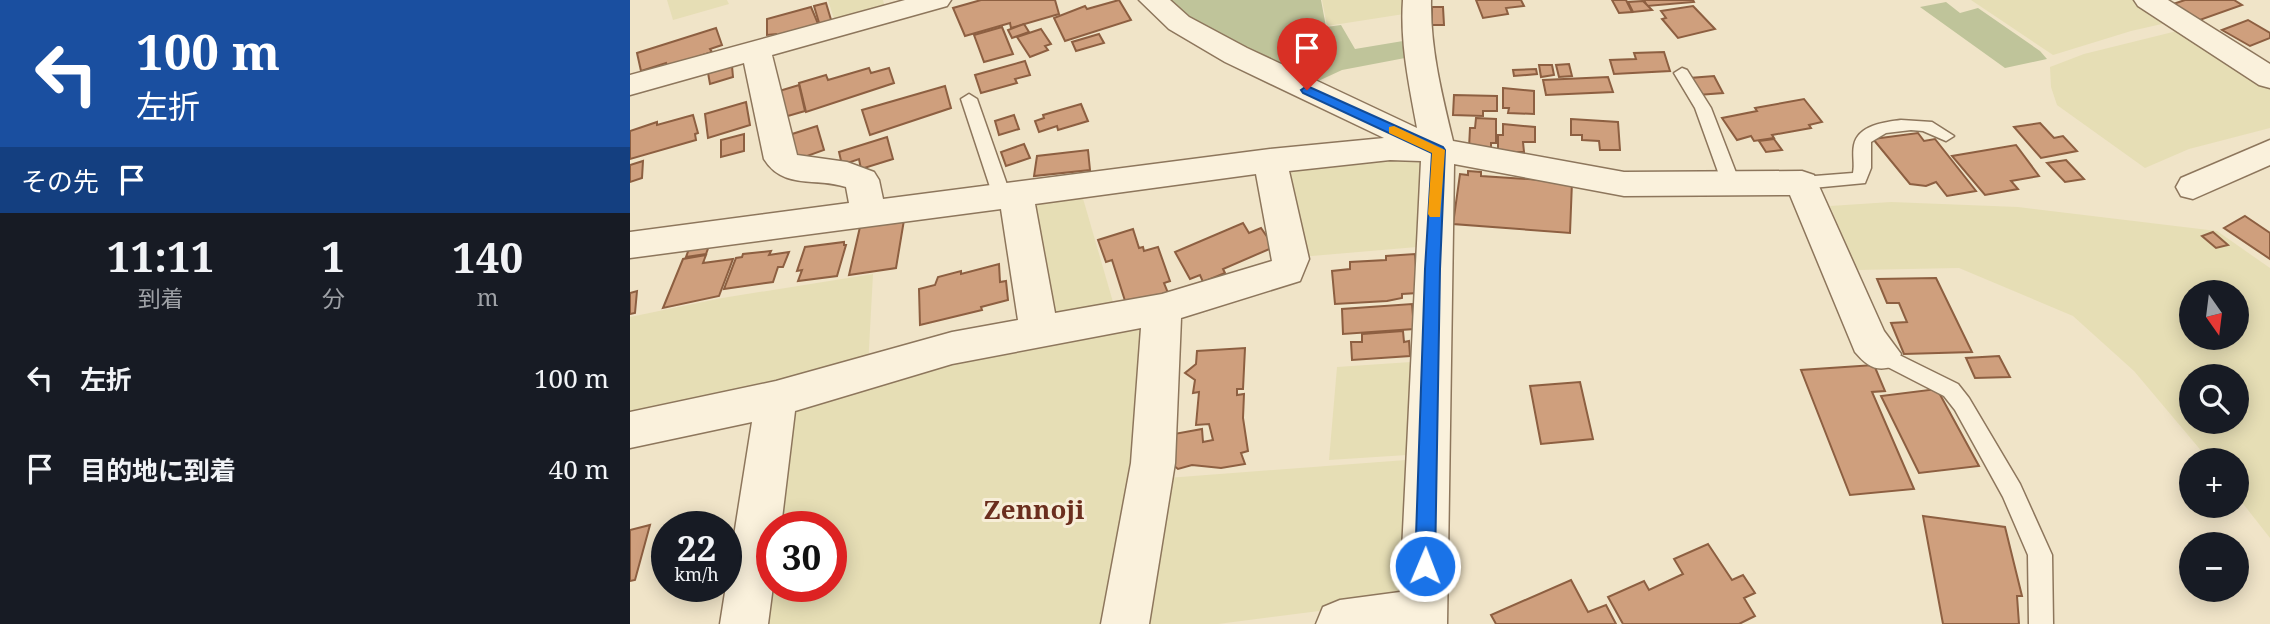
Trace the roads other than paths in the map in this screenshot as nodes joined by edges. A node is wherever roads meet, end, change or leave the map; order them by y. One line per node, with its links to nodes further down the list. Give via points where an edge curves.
1 (937, 0): 5 (street)
2 (1153, 0): 11 (street, via 1179,23 1236,55)
3 (1417, 0): 11 (street, via 1421,69)
4 (2148, 0): 7 (street)
5 (755, 50): 8 (street); 18 (street, via 781,159 788,167 862,180)
6 (1682, 73): 14 (lane, via 1703,108)
7 (2270, 78)
8 (630, 85)
9 (969, 99): 17 (lane)
10 (1946, 136): 15 (lane, via 1924,125 1871,132 1864,138 1865,169 1859,179)
11 (1438, 150): 13 (street, via 1390,149); 14 (street, via 1624,184); 25 (street)
12 (2270, 151): 16 (street)
13 (1270, 161): 17 (street); 20 (street, via 1291,259 1287,271)
14 (1731, 183): 15 (street)
15 (1802, 183): 22 (street, via 1869,341)
16 (2193, 187)
17 (1009, 195): 18 (street); 21 (street)
18 (868, 214): 19 (street)
19 (630, 245)
20 (1162, 309): 21 (street); 27 (street, via 1153,463)
21 (1039, 332): 23 (street, via 952,348)
22 (1881, 354): 29 (lane, via 1951,390 1962,404 2012,491 2040,555)
23 (776, 399): 24 (street); 26 (street)
24 (630, 430)
25 (1424, 619): 28 (street)
26 (744, 624)
27 (1125, 624)
28 (1340, 624)
29 (2041, 624)

